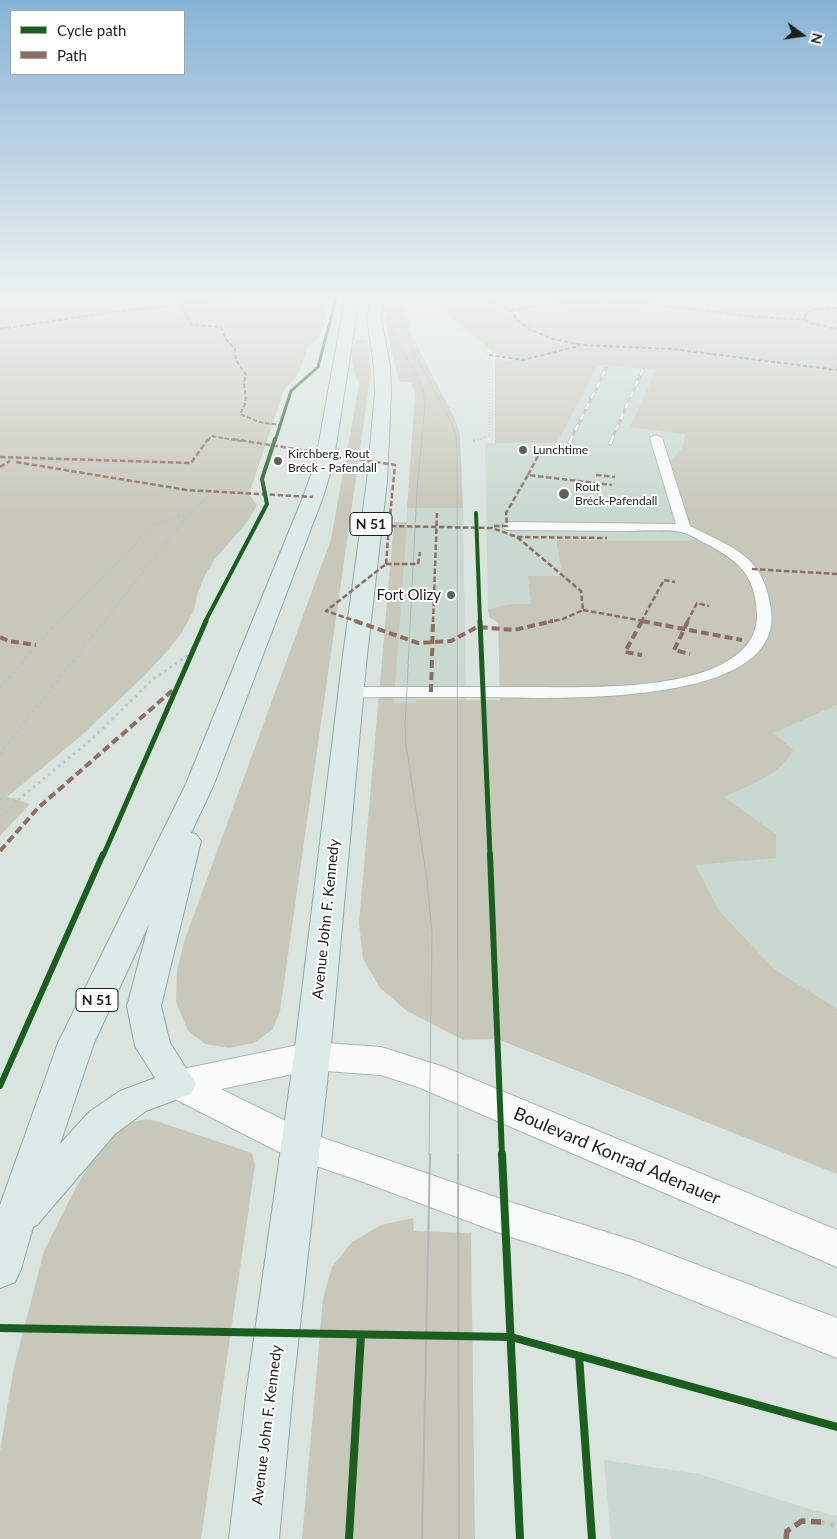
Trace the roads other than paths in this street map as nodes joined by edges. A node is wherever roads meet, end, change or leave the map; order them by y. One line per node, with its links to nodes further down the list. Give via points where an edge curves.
1 (340, 371): 7 (main road, N 51, via 317,487)
2 (382, 371): 6 (main road, Avenue John F. Kennedy / N 51, via 377,481)
3 (656, 438): 5 (lane)
4 (507, 526): 5 (lane)
5 (684, 528): 6 (lane, via 733,554 752,569 763,605 765,626 756,646 737,662 706,676 670,684 607,690)
6 (351, 692): 8 (main road, Avenue John F. Kennedy / N 51)
7 (200, 784): 9 (main road, N 51, via 144,1006 153,1046); 11 (main road, N 51, via 76,1043)
8 (312, 1056): 9 (main road, Boulevard Konrad Adenauer); 10 (main road, Avenue John F. Kennedy / N 51); 12 (main road, Boulevard Konrad Adenauer, via 381,1061 431,1077)
9 (178, 1084): 10 (main road); 11 (main road, N 51, via 133,1100 102,1123)
10 (300, 1145): 14 (main road, via 505,1218 635,1259); 15 (main road, Avenue John F. Kennedy / N 51)
11 (14, 1224): 13 (main road, N 51)
12 (837, 1249)
13 (0, 1269)
14 (837, 1338)
15 (254, 1539)

